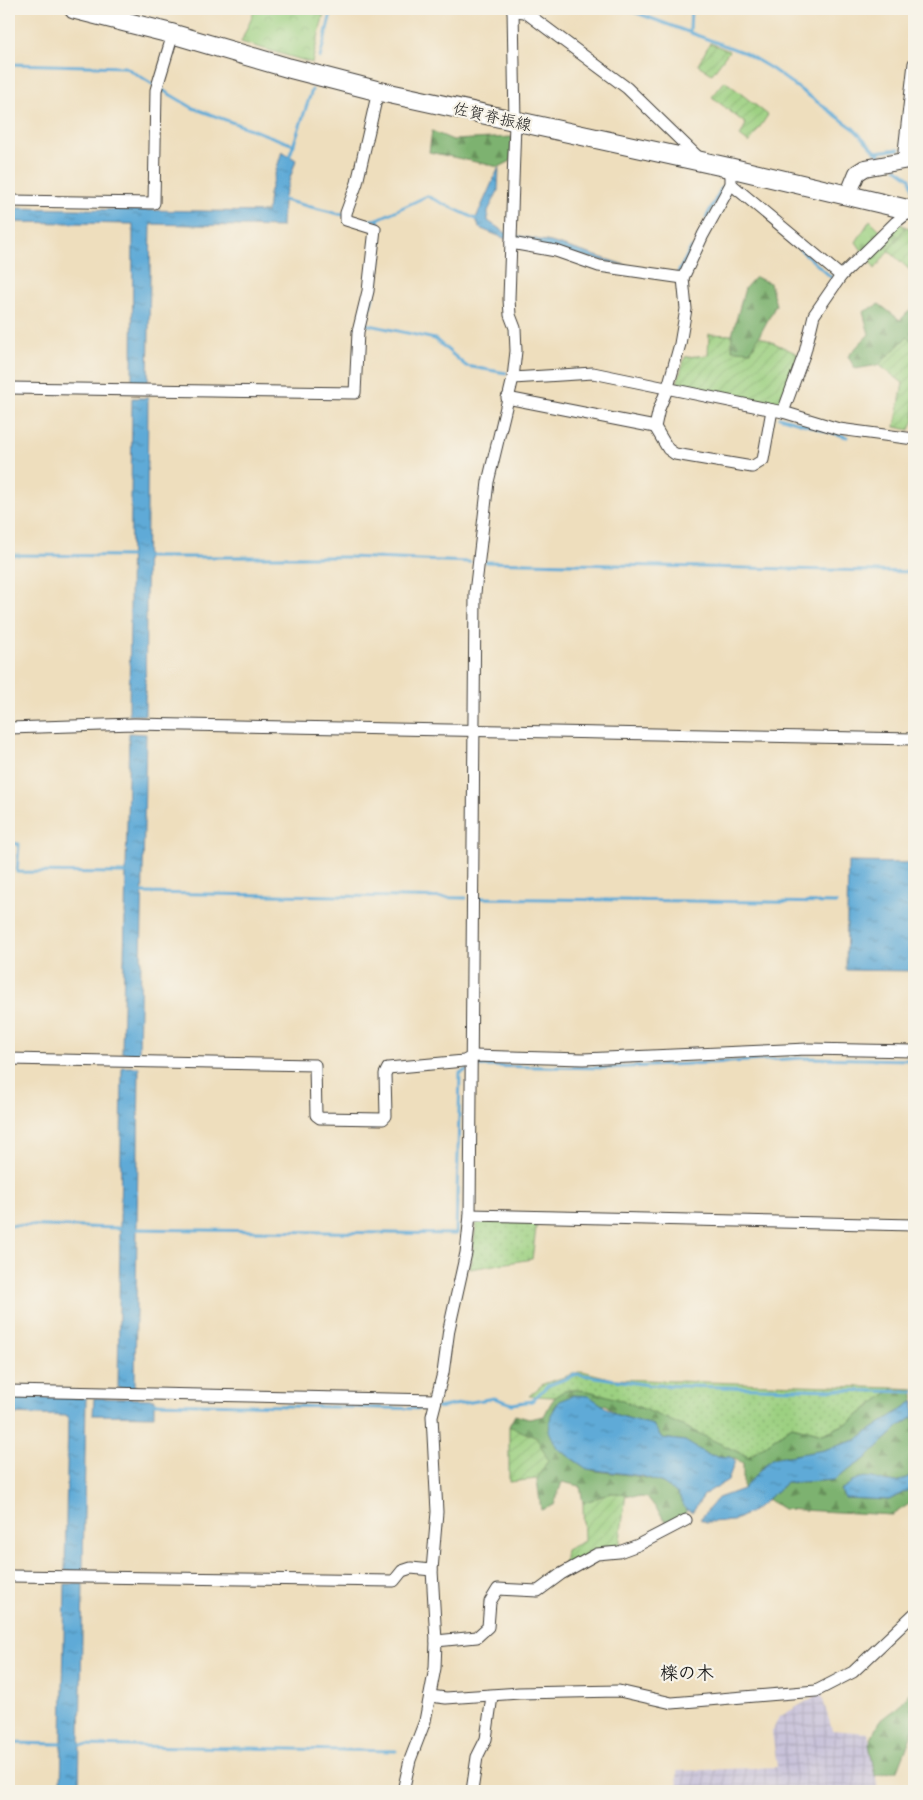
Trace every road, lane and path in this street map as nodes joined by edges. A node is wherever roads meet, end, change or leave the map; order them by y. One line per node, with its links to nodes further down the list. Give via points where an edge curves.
1 (74, 9): 3 (main road, 佐賀脊振線)
2 (513, 10): 6 (street); 7 (street, via 525,12 627,88)
3 (173, 34): 5 (main road, 佐賀脊振線); 11 (street, via 156,87 154,204)
4 (914, 63): 8 (street, via 904,151)
5 (378, 92): 6 (main road, 佐賀脊振線); 18 (street, via 358,183 346,216 375,229 368,291 358,332 355,393)
6 (515, 123): 7 (main road, 佐賀脊振線); 13 (street)
7 (703, 162): 9 (main road, 佐賀脊振線)
8 (899, 162): 10 (street, via 857,172)
9 (731, 176): 10 (main road, 佐賀脊振線); 14 (street); 15 (street)
10 (848, 195): 12 (main road, 佐賀脊振線)
11 (9, 201)
12 (913, 210): 14 (street, via 896,222)
13 (511, 243): 15 (street, via 556,251 599,266); 16 (street, via 509,299 516,351)
14 (841, 276): 20 (street, via 814,315 805,352)
15 (683, 278): 17 (street, via 686,309)
16 (513, 378): 17 (street, via 593,374); 19 (street)
17 (668, 387): 20 (street); 21 (street)
18 (9, 388)
19 (507, 398): 21 (street); 24 (street, via 488,482 477,560)
20 (777, 411): 21 (street, via 763,460 752,467 675,454 668,449); 22 (street, via 839,429)
21 (655, 427)
22 (914, 439)
23 (9, 728): 24 (street, via 138,725)
24 (474, 729): 25 (street); 28 (street)
25 (914, 739)
26 (914, 1052): 28 (street, via 807,1049 584,1059 474,1056)
27 (9, 1059): 28 (street, via 315,1065 316,1115 320,1118 383,1119 386,1116 385,1074 388,1068 464,1061)
28 (470, 1066): 29 (street)
29 (470, 1215): 30 (street); 32 (street, via 466,1253)
30 (914, 1225)
31 (9, 1391): 32 (street)
32 (436, 1400): 34 (street, via 432,1416 437,1512)
33 (686, 1520): 37 (street, via 638,1545 619,1552 597,1554 538,1591 498,1589 490,1602 488,1627 477,1637)
34 (432, 1570): 35 (street, via 411,1568 402,1571 394,1582); 37 (street)
35 (9, 1576)
36 (914, 1614): 39 (street, via 853,1672 816,1691 672,1703 619,1691)
37 (436, 1641): 38 (street)
38 (430, 1696): 39 (street); 40 (street)
39 (492, 1696): 41 (street, via 486,1739 477,1757)
40 (402, 1791)
41 (472, 1791)

